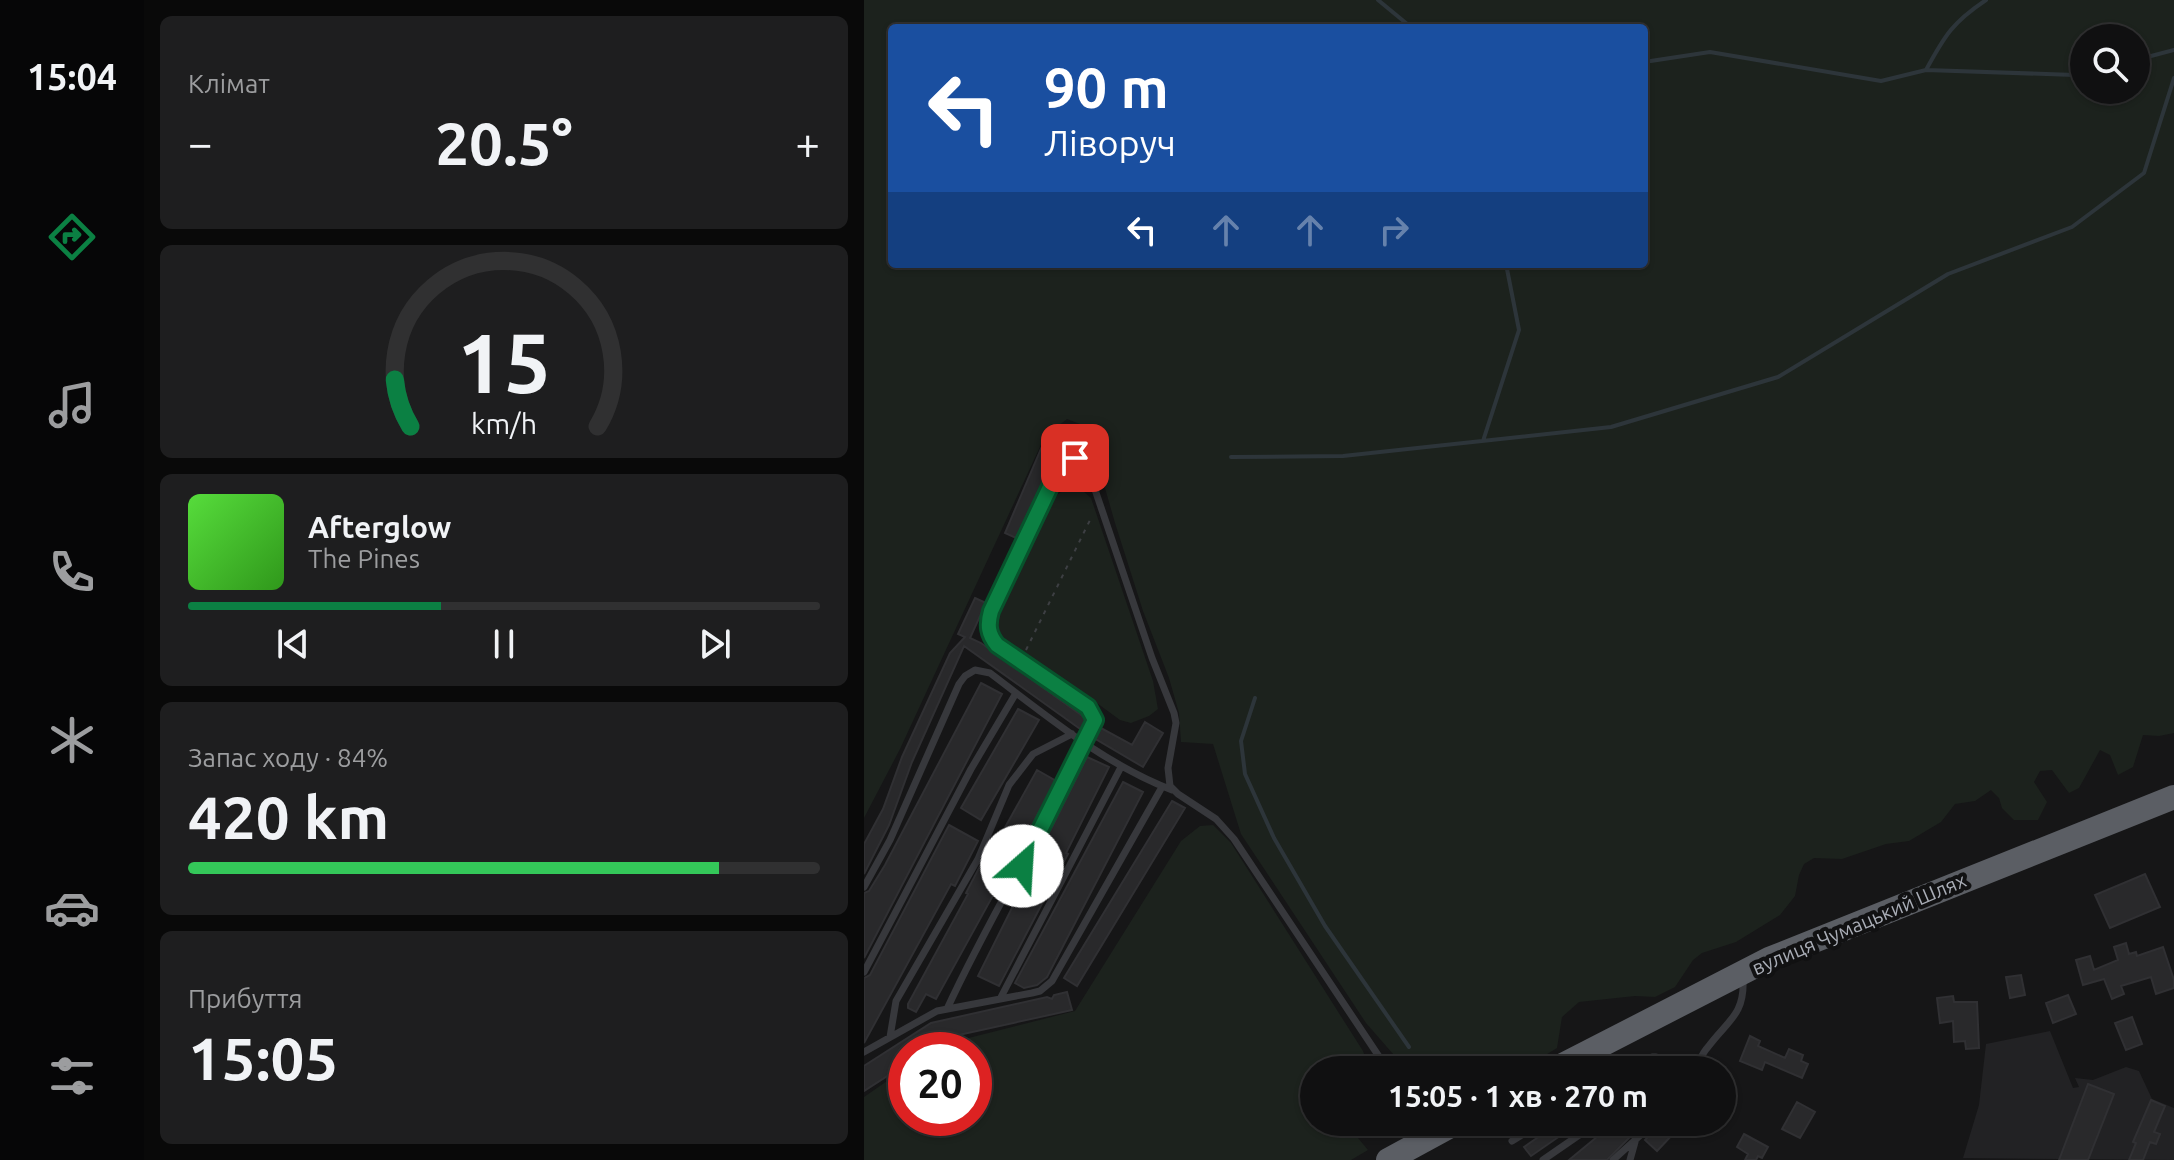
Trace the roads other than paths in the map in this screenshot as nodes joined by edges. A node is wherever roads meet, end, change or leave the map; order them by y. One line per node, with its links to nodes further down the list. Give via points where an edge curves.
1 (1016, 693): 2 (lane); 8 (lane, via 982,669 965,676); 9 (lane)
2 (1072, 734): 3 (lane); 13 (lane, via 1033,754 1009,785 978,859 896,1001)
3 (1083, 742): 4 (lane); 6 (lane, via 1095,720 1093,712 1020,662 988,630 1057,472 1075,458 1083,461 1099,502 1174,713 1168,768); 12 (lane)
4 (1121, 767): 5 (lane); 11 (lane)
5 (1162, 787): 6 (lane); 11 (lane, via 1052,981 1040,991)
6 (1174, 791): 17 (lane, via 1208,813 1234,839)
7 (2174, 797): 10 (highway, вулиця Чумацький Шлях)
8 (864, 887)
9 (864, 972)
10 (1743, 973): 18 (highway, вулиця Чумацький Шлях); 19 (lane, via 1744,997 1736,1015)
11 (1000, 999): 12 (lane)
12 (947, 1009): 14 (lane)
13 (891, 1032)
14 (898, 1032)
15 (888, 1038): 16 (lane)
16 (864, 1052)
17 (1379, 1056)
18 (1580, 1056)
19 (1702, 1056)
20 (1420, 1136): 26 (highway)
21 (1520, 1136): 25 (lane)
22 (1578, 1136): 27 (lane)
23 (1640, 1136): 24 (lane)
24 (1636, 1140): 28 (lane); 29 (lane)
25 (1512, 1141)
26 (1388, 1160)
27 (1543, 1160)
28 (1613, 1160)
29 (1630, 1160)

